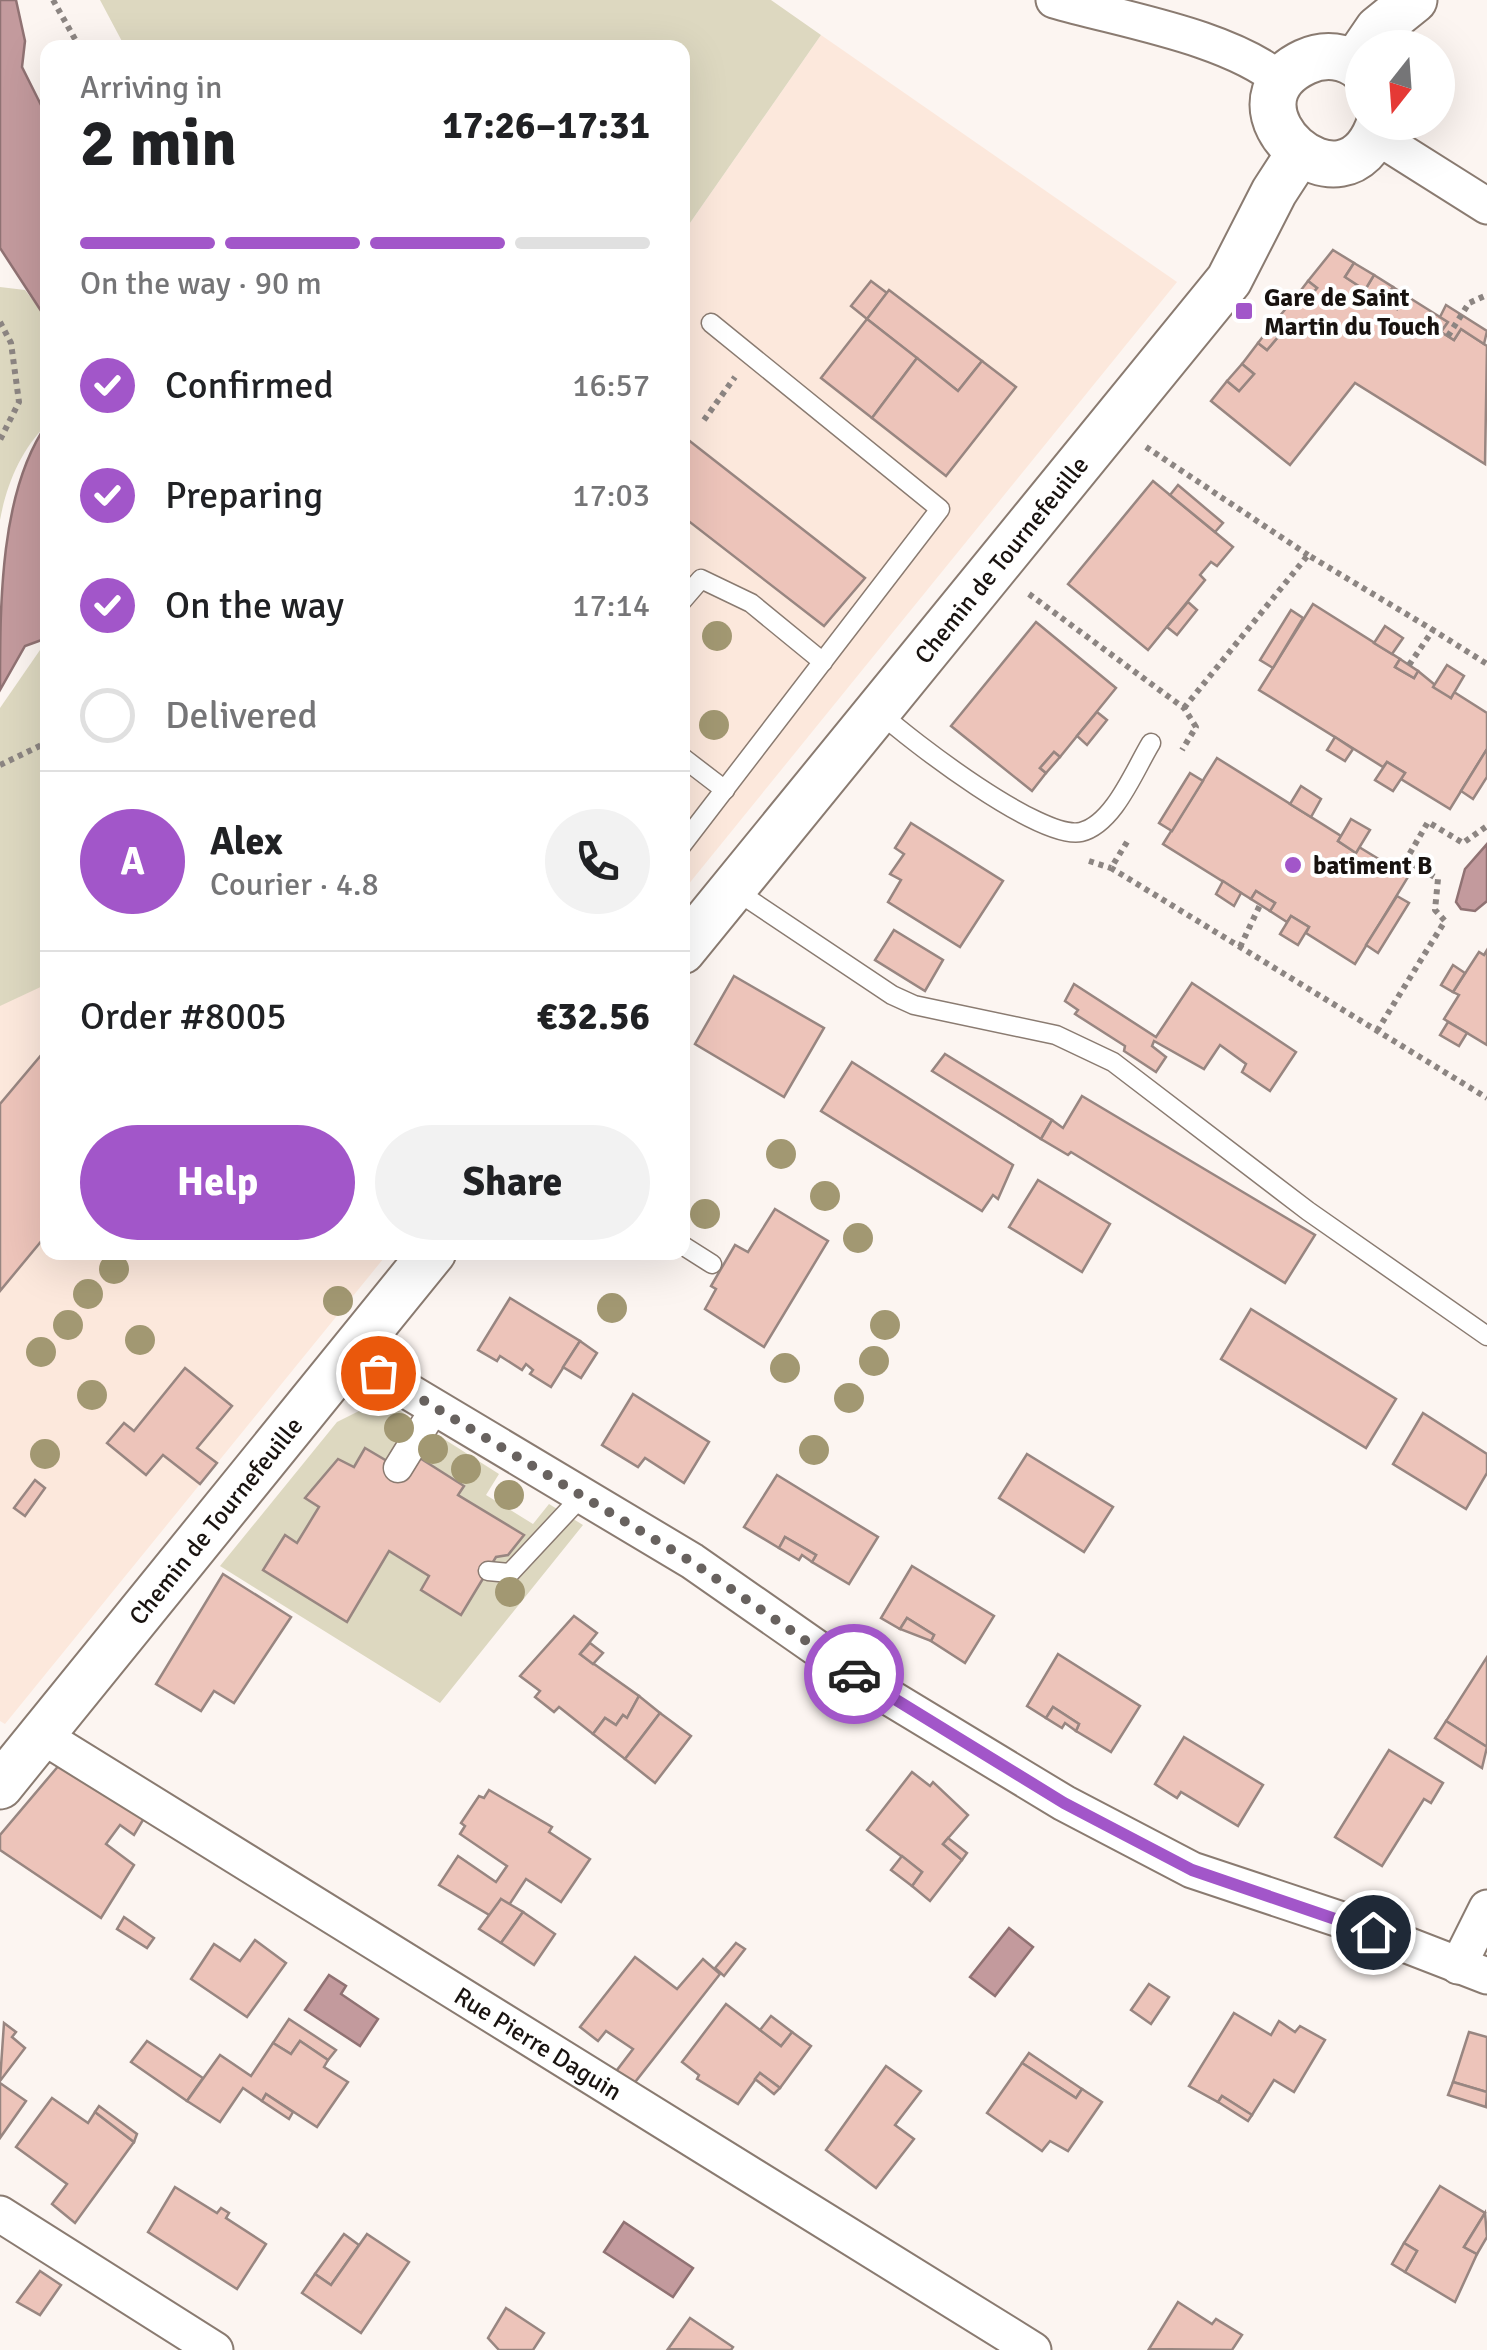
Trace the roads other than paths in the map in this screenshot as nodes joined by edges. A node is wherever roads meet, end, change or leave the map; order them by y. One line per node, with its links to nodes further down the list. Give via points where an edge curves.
1 (1054, 0): 5 (street, via 1210,45 1264,67)
2 (1414, 0): 3 (street)
3 (1377, 30)
4 (1345, 57): 5 (street, via 1315,57)
5 (1282, 82): 8 (street, via 1275,121)
6 (1370, 140): 8 (street, via 1341,163)
7 (1393, 140): 9 (street)
8 (1298, 155): 13 (street, Chemin de Tournefeuille, via 1230,280)
9 (1485, 210)
10 (711, 324): 12 (lane, via 940,508)
11 (690, 592): 12 (lane, via 702,579 751,603)
12 (823, 662): 16 (lane)
13 (878, 711): 14 (lane, via 1041,826 1081,832 1106,816); 18 (street, Chemin de Tournefeuille)
14 (1151, 743)
15 (690, 763): 16 (lane)
16 (725, 790): 17 (lane)
17 (690, 836)
18 (734, 890): 19 (street, Chemin de Tournefeuille); 23 (lane, via 914,1005 1056,1035 1113,1062)
19 (690, 942)
20 (690, 1250): 22 (lane)
21 (427, 1260): 24 (street, Chemin de Tournefeuille)
22 (712, 1264)
23 (1487, 1336)
24 (349, 1356): 25 (street); 29 (street, Chemin de Tournefeuille)
25 (435, 1408): 26 (street); 27 (street)
26 (398, 1468)
27 (582, 1496): 28 (lane, via 510,1574); 32 (street, via 692,1562 874,1688 1064,1803 1192,1870)
28 (488, 1570)
29 (42, 1735): 30 (street, Chemin de Tournefeuille); 35 (street, Rue Pierre Daguin)
30 (0, 1786)
31 (1487, 1908): 32 (street)
32 (1473, 1971)
33 (0, 2214): 34 (street)
34 (215, 2350)
35 (1033, 2350)

